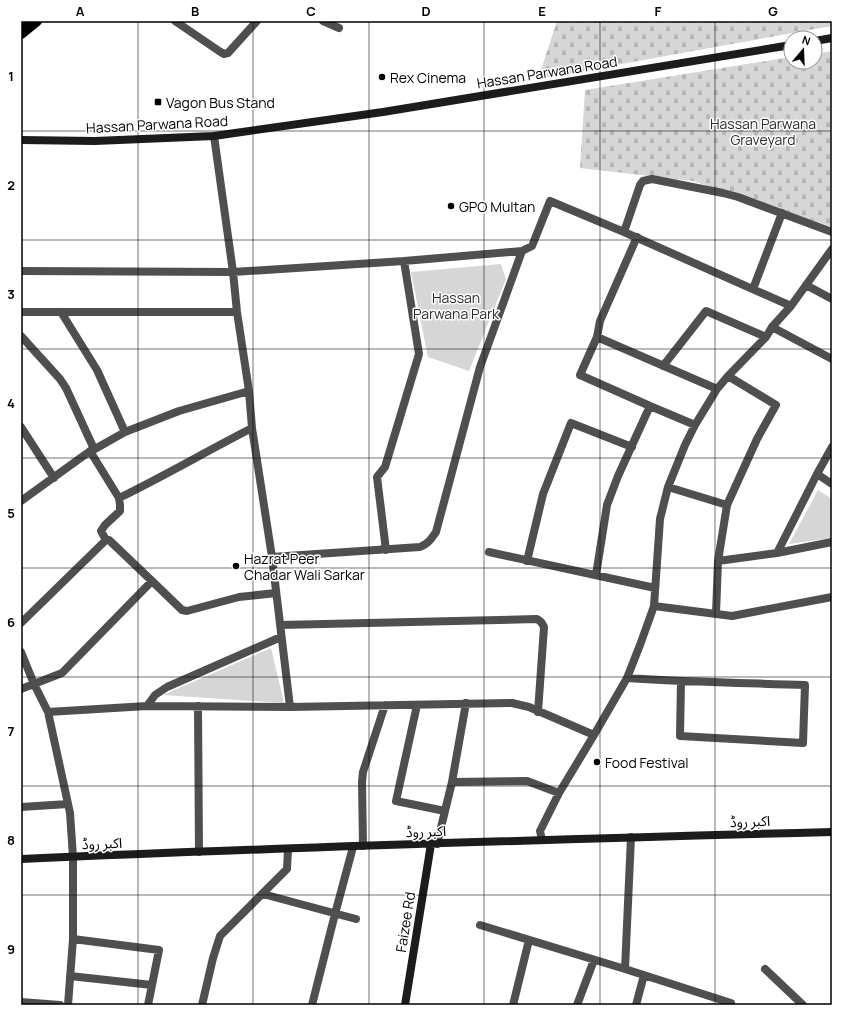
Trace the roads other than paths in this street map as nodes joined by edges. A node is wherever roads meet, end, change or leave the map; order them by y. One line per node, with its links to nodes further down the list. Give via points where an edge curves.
1 (37, 21): 6 (main road)
2 (175, 21): 3 (street, via 224,54 228,54)
3 (257, 21)
4 (323, 21): 5 (street)
5 (339, 28)
6 (21, 34)
7 (783, 45): 8 (main road, Hassan Parwana Road, via 383,112)
8 (214, 136): 9 (main road, Hassan Parwana Road, via 95,141); 18 (street)
9 (21, 140)
10 (782, 214): 11 (street, via 723,193 652,179 643,181 640,185); 12 (street); 20 (street)
11 (624, 232): 13 (street); 15 (street, via 550,201 532,246)
12 (832, 232)
13 (637, 237): 20 (street); 28 (street, via 600,321)
14 (832, 249): 19 (street)
15 (522, 251): 16 (street); 52 (street, via 480,367 436,532 424,546)
16 (404, 261): 18 (street); 52 (street, via 419,354 385,467 377,477)
17 (21, 271): 18 (street)
18 (234, 272): 25 (street)
19 (806, 286): 21 (street); 22 (street)
20 (753, 289): 22 (street)
21 (832, 299)
22 (791, 306): 26 (street)
23 (21, 312): 24 (street)
24 (61, 312): 25 (street); 39 (street, via 97,370)
25 (237, 312): 34 (street)
26 (772, 327): 29 (street); 30 (street)
27 (21, 336): 42 (street, via 66,388)
28 (597, 337): 31 (street); 35 (street, via 580,375)
29 (766, 337): 31 (street, via 706,311); 32 (street)
30 (832, 359)
31 (663, 366): 33 (street)
32 (728, 376): 33 (street); 49 (street, via 776,405 756,439)
33 (717, 390): 36 (street)
34 (249, 391): 38 (street); 39 (street, via 180,411)
35 (650, 406): 36 (street); 40 (street)
36 (695, 425): 46 (street)
37 (21, 427): 44 (street)
38 (252, 428): 47 (street); 55 (street)
39 (125, 432): 42 (street)
40 (632, 446): 56 (street, via 571,424 543,494); 58 (street, via 607,505)
41 (832, 447): 43 (street)
42 (92, 450): 44 (street); 47 (street)
43 (817, 474): 45 (street); 54 (street)
44 (54, 478): 48 (street)
45 (832, 484)
46 (668, 487): 49 (street); 60 (street, via 660,519)
47 (119, 498): 50 (street, via 120,511 101,531)
48 (21, 501)
49 (727, 505): 57 (street)
50 (106, 540): 59 (street); 65 (street)
51 (832, 542): 54 (street)
52 (386, 550): 55 (street)
53 (489, 552): 56 (street)
54 (777, 553): 57 (street)
55 (272, 557): 61 (street)
56 (527, 561): 58 (street)
57 (718, 561): 64 (street)
58 (596, 575): 60 (street)
59 (152, 580): 61 (street, via 184,611 239,597); 71 (street, via 64,671)
60 (655, 588): 63 (street)
61 (276, 593): 66 (street)
62 (832, 597): 64 (street, via 732,616)
63 (654, 606): 64 (street); 69 (street)
64 (716, 614)
65 (21, 623)
66 (280, 625): 67 (street); 80 (street, via 540,620 544,626)
67 (281, 637): 76 (street, via 167,687 155,695); 78 (street)
68 (21, 652): 71 (street)
69 (627, 678): 70 (street); 81 (street)
70 (681, 681): 70 (street, via 806,685 804,743 680,736)
71 (34, 684): 72 (street); 79 (street)
72 (21, 689)
73 (466, 703): 75 (street); 80 (street, via 512,703); 82 (street)
74 (385, 705): 75 (street); 78 (street); 91 (street, via 363,772)
75 (417, 705): 86 (street, via 396,801)
76 (147, 706): 77 (street); 79 (street)
77 (198, 706): 78 (street); 94 (street)
78 (290, 706)
79 (48, 712): 84 (street)
80 (538, 712): 81 (street)
81 (594, 734): 83 (street)
82 (452, 782): 83 (street, via 526,781); 86 (street)
83 (559, 793): 89 (street, via 540,831)
84 (68, 804): 85 (street); 95 (street)
85 (21, 807)
86 (445, 811): 90 (street)
87 (832, 832): 88 (main road, اکبر روڈ)
88 (631, 837): 89 (main road, اکبر روڈ); 104 (street)
89 (542, 840): 90 (main road, اکبر روڈ)
90 (434, 844): 91 (main road, اکبر روڈ); 116 (main road, Faizee Rd)
91 (363, 846): 92 (main road, اکبر روڈ)
92 (353, 847): 93 (main road, اکبر روڈ); 98 (street)
93 (288, 848): 94 (main road, اکبر روڈ); 97 (street, via 287,870)
94 (199, 852): 95 (main road, اکبر روڈ)
95 (73, 857): 96 (main road, اکبر روڈ); 101 (street)
96 (21, 859)
97 (263, 894): 98 (street); 114 (street, via 220,936)
98 (335, 914): 99 (street); 115 (street)
99 (356, 919)
100 (480, 925): 102 (street)
101 (73, 939): 107 (street); 108 (street, via 159,950)
102 (529, 940): 103 (street); 117 (street)
103 (594, 960): 104 (street); 118 (street)
104 (625, 969): 106 (street)
105 (765, 969): 120 (street)
106 (644, 975): 110 (street); 119 (street)
107 (70, 976): 108 (street); 112 (street)
108 (152, 985): 113 (street)
109 (21, 1002): 111 (street)
110 (731, 1003)
111 (60, 1005)
112 (68, 1005)
113 (148, 1005)
114 (202, 1005)
115 (312, 1005)
116 (405, 1005)
117 (513, 1005)
118 (577, 1005)
119 (636, 1005)
120 (803, 1005)

